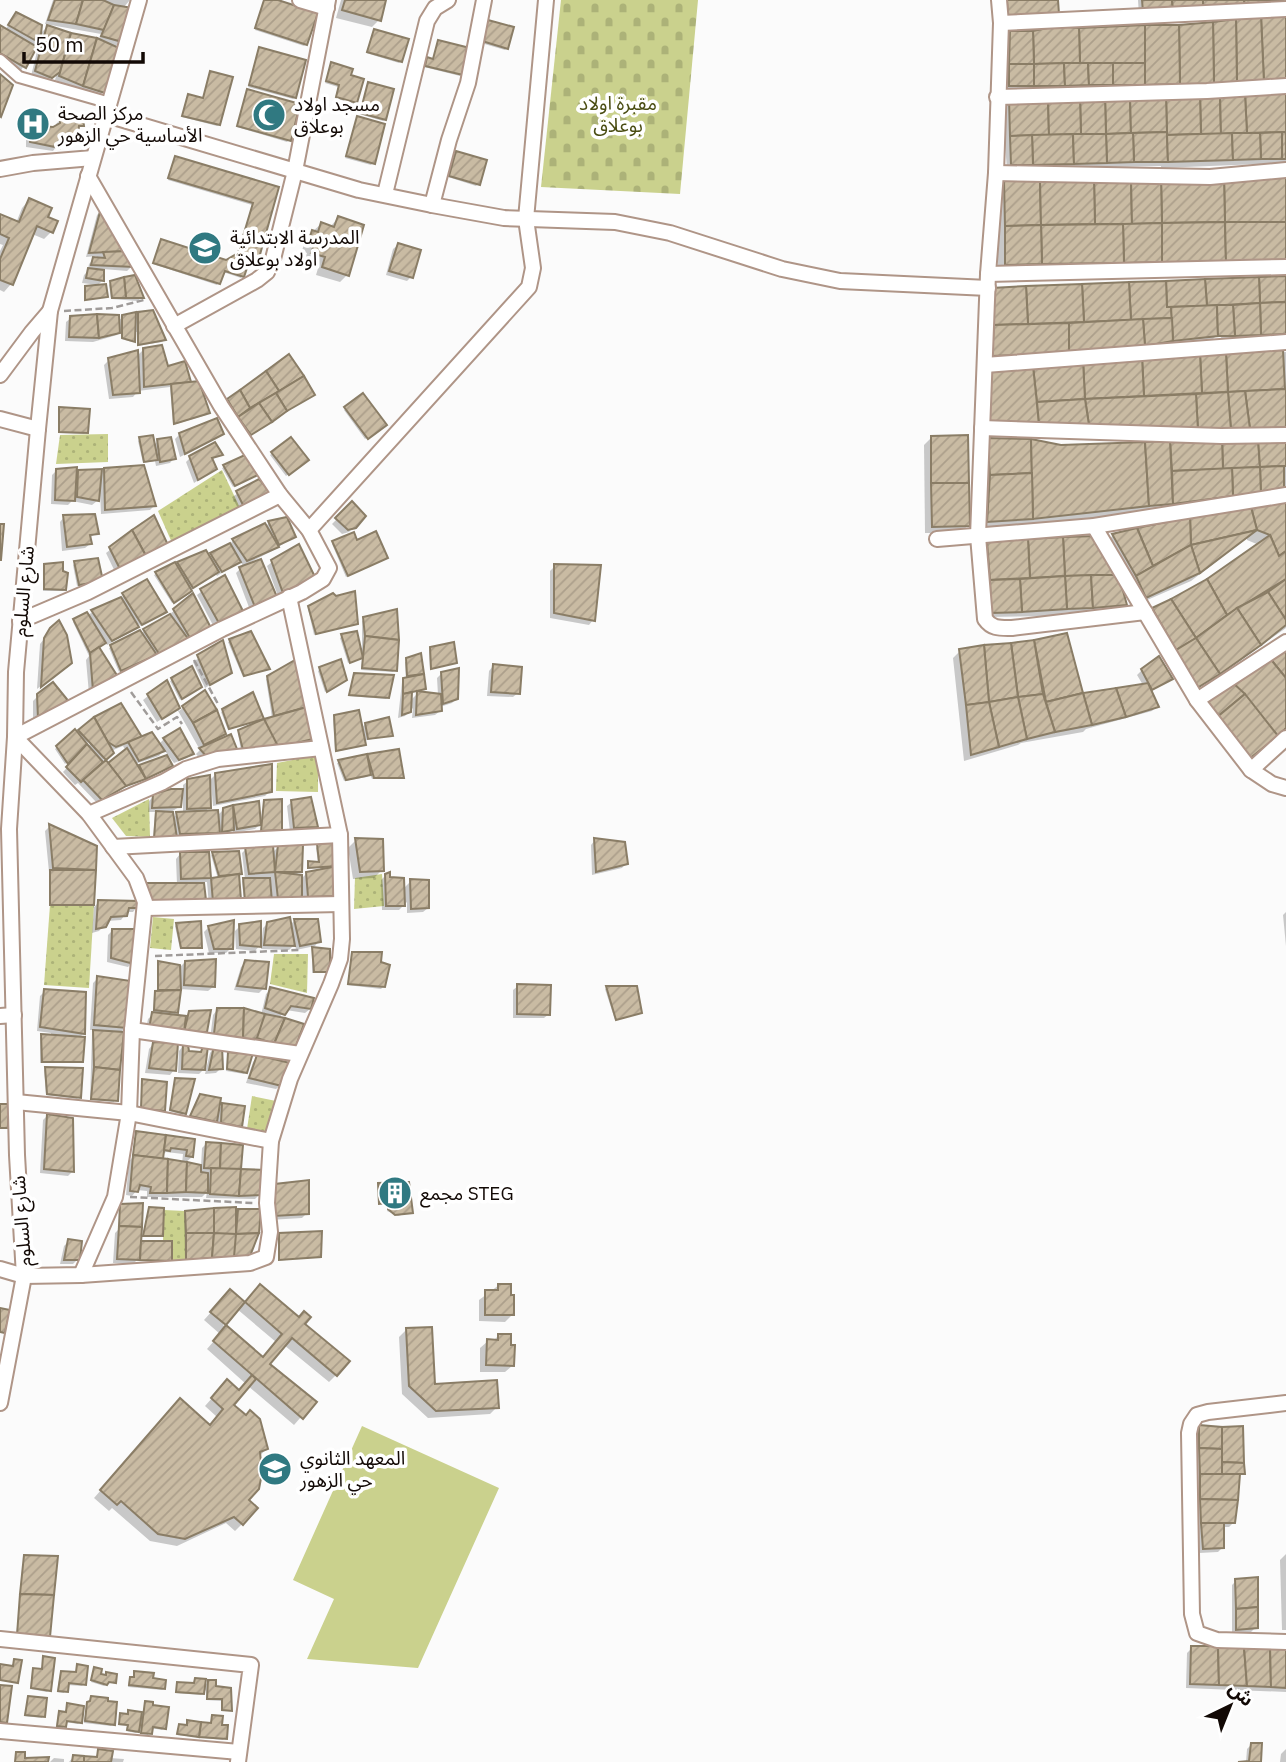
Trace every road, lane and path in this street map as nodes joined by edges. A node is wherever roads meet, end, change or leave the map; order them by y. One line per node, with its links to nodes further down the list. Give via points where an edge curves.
1 (139, 0): 13 (street, شارع السلوم)
2 (300, 0): 7 (street)
3 (448, 0): 20 (street, via 435,8 427,21)
4 (484, 0): 21 (street, via 468,83)
5 (546, 0): 22 (street)
6 (999, 0): 9 (street)
7 (328, 4): 17 (street)
8 (1286, 9): 9 (street)
9 (1001, 23): 12 (street)
10 (0, 60): 13 (street, via 19,77)
11 (1286, 86): 12 (street)
12 (997, 97): 18 (street)
13 (109, 109): 14 (street, شارع السلوم); 17 (street)
14 (93, 158): 15 (street); 19 (street, شارع السلوم)
15 (0, 169)
16 (1286, 170): 18 (street, via 1210,177)
17 (295, 171): 20 (street); 27 (street, via 267,272)
18 (996, 173): 24 (street)
19 (88, 176): 25 (street); 26 (street, شارع السلوم)
20 (385, 194): 21 (street)
21 (432, 205): 22 (street)
22 (526, 219): 24 (street, via 615,222 840,281); 38 (street, via 533,268 529,287)
23 (1286, 267): 24 (street)
24 (988, 281): 29 (street)
25 (158, 297): 26 (path, via 112,308); 27 (street)
26 (50, 311): 30 (street); 32 (street, شارع السلوم)
27 (174, 326): 35 (street)
28 (1286, 342): 29 (street)
29 (985, 365): 33 (street)
30 (0, 375)
31 (0, 419): 32 (street)
32 (38, 429): 43 (street, شارع السلوم)
33 (982, 429): 34 (street); 39 (street)
34 (1286, 435)
35 (280, 495): 38 (street); 43 (street, via 88,593)
36 (1286, 495): 37 (street)
37 (1094, 526): 39 (street); 42 (street)
38 (309, 530): 41 (street, via 329,568 323,579)
39 (978, 536): 40 (street); 42 (street, via 989,625 1012,628)
40 (937, 539)
41 (289, 597): 45 (street); 52 (street)
42 (1144, 612): 47 (street)
43 (20, 621): 50 (street, شارع السلوم)
44 (1286, 642): 47 (street)
45 (187, 647): 46 (street); 48 (path)
46 (123, 681): 49 (path, via 158,729 177,717); 50 (street)
47 (1197, 701): 53 (street)
48 (218, 704)
49 (182, 724)
50 (15, 737): 55 (street); 56 (street, شارع السلوم)
51 (1286, 738): 53 (street)
52 (321, 748): 55 (street, via 218,759); 57 (street)
53 (1251, 770): 54 (street)
54 (1286, 788)
55 (89, 814): 58 (street)
56 (5, 827): 63 (street, شارع السلوم)
57 (340, 835): 58 (street); 59 (street)
58 (113, 846): 60 (street, via 141,888)
59 (341, 904): 60 (street); 65 (street, via 340,959)
60 (145, 908): 62 (street)
61 (299, 950): 62 (path)
62 (139, 957): 64 (street)
63 (7, 1016): 66 (street, شارع السلوم)
64 (132, 1030): 65 (street); 67 (street)
65 (300, 1054): 68 (street)
66 (16, 1102): 67 (street); 73 (street, شارع السلوم)
67 (129, 1113): 68 (street); 69 (street)
68 (271, 1141): 70 (street)
69 (116, 1197): 70 (path); 72 (street)
70 (267, 1203): 72 (street, via 269,1247 266,1257 259,1260)
71 (0, 1269): 73 (street)
72 (81, 1275): 73 (street)
73 (24, 1276): 74 (street, شارع السلوم)
74 (2, 1382): 75 (street, شارع السلوم)
75 (0, 1403)
76 (1286, 1403): 78 (street, via 1197,1415 1189,1433 1192,1614 1197,1633 1217,1640)
77 (0, 1639): 80 (street, via 251,1665)
78 (1286, 1642)
79 (0, 1731): 80 (street)
80 (239, 1757)

